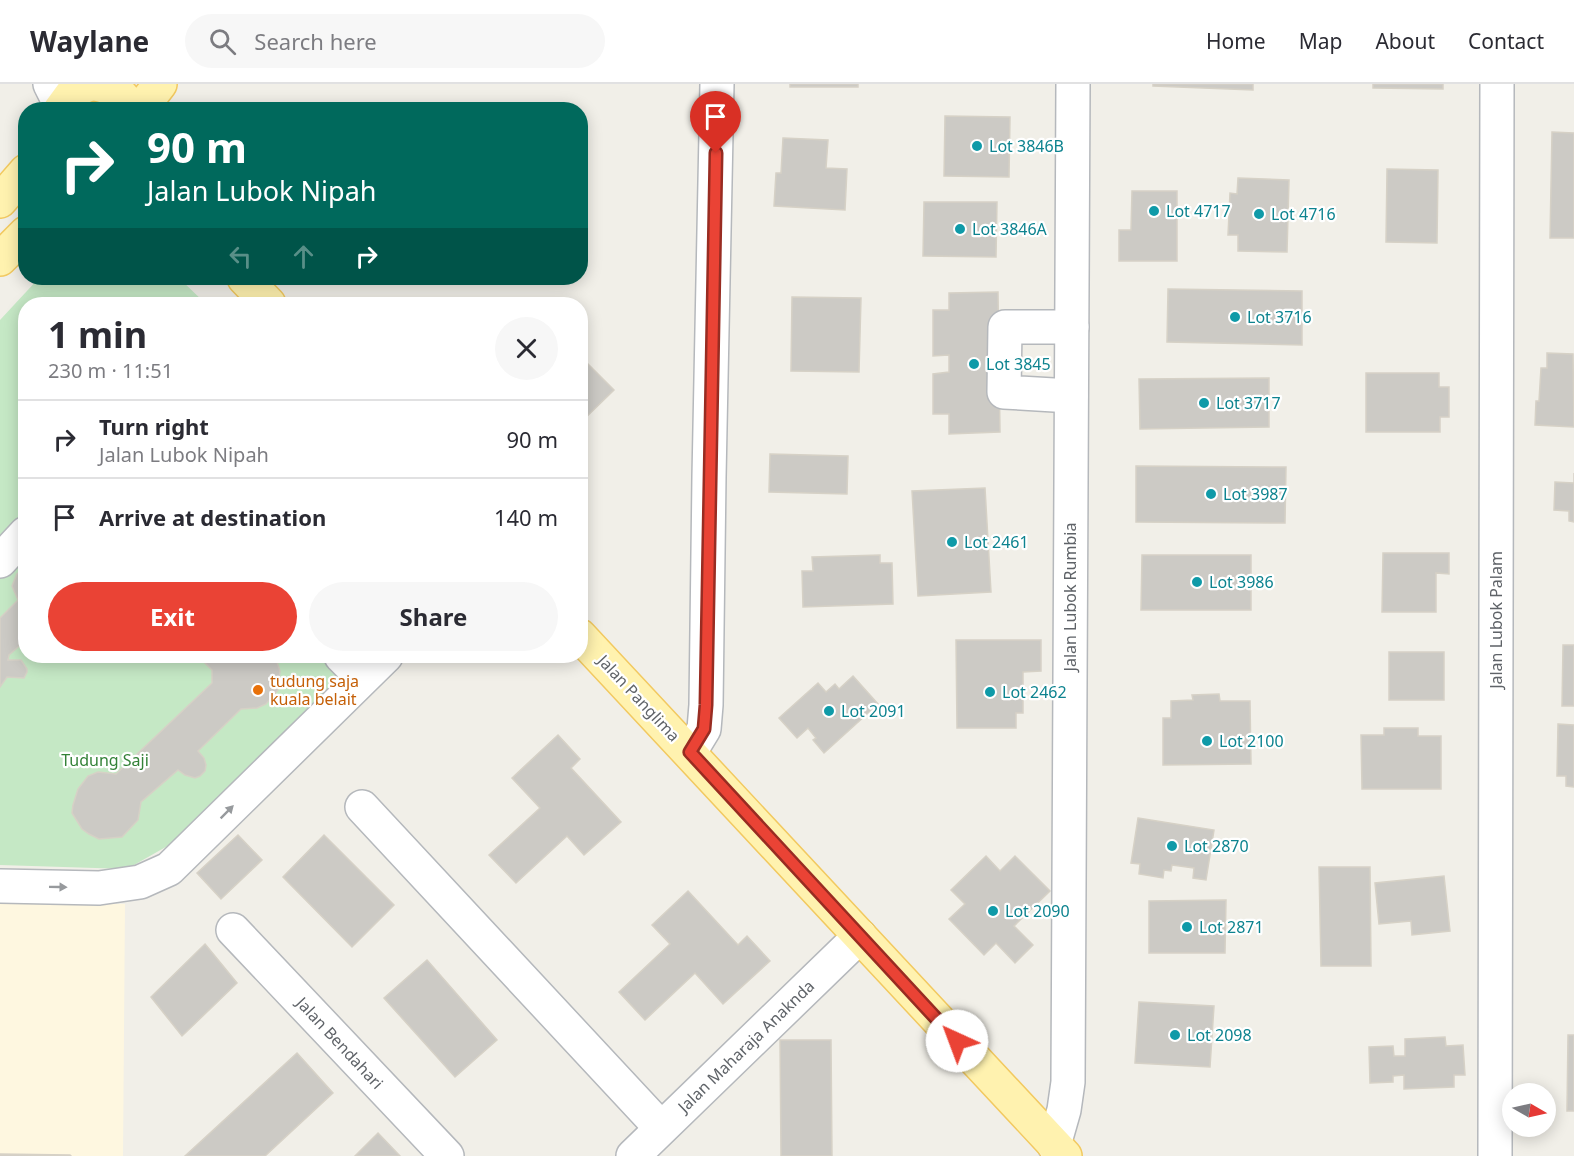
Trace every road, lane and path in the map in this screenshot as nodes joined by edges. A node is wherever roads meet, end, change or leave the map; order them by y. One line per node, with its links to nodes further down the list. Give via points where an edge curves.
1 (160, 84): 7 (main road)
2 (717, 84): 20 (street, via 706,705 704,729)
3 (1073, 84): 14 (street, Jalan Lubok Rumbia)
4 (1497, 84): 29 (street, Jalan Lubok Palam)
5 (108, 90): 6 (main road, via 74,91)
6 (57, 100)
7 (146, 102)
8 (18, 180): 9 (main road)
9 (0, 201)
10 (18, 241): 11 (main road)
11 (0, 259)
12 (251, 285): 13 (main road)
13 (262, 297)
14 (1072, 327): 15 (street, Jalan Lubok Rumbia); 15 (street, via 1005,327 1004,392)
15 (1071, 396): 26 (street, Jalan Lubok Rumbia, via 1068,1082)
16 (18, 542): 17 (street)
17 (0, 561)
18 (588, 644): 20 (main road, Jalan Panglima)
19 (351, 666): 22 (street, one-way to 19, via 99,888 140,882 169,869)
20 (690, 752): 24 (main road, Jalan Panglima)
21 (362, 807): 25 (street)
22 (0, 886)
23 (233, 930): 27 (street, Jalan Bendahari)
24 (860, 936): 25 (street, Jalan Maharaja Anaknda); 26 (main road, Jalan Panglima)
25 (661, 1128): 28 (street, Jalan Maharaja Anaknda)
26 (1060, 1150)
27 (447, 1156)
28 (633, 1156)
29 (1495, 1156)

